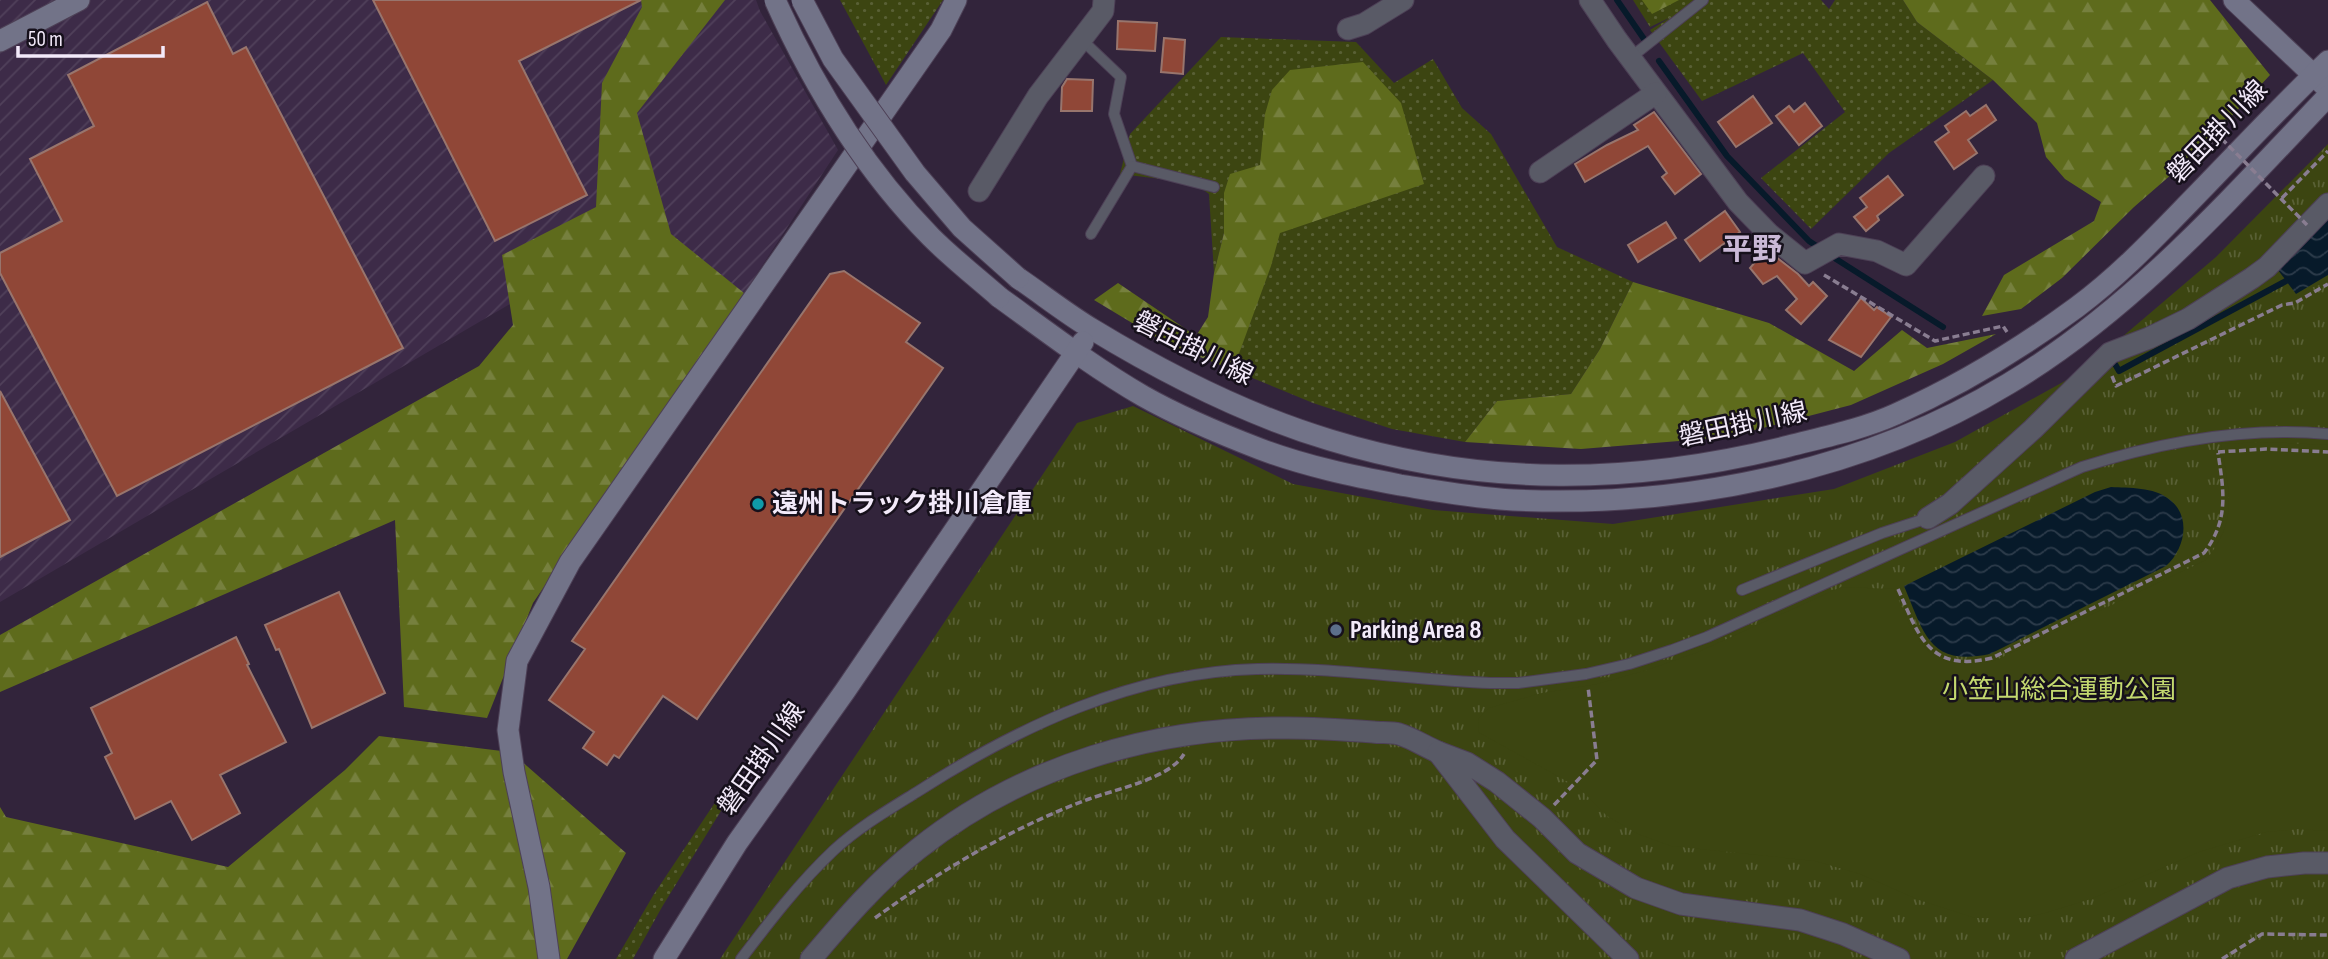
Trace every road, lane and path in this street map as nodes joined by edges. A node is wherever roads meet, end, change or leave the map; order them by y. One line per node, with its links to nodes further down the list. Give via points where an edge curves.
1 (79, 0): 12 (main road)
2 (775, 0): 32 (main road, bridge, via 836,116 930,237 999,298)
3 (802, 0): 30 (main road, bridge, via 833,59 915,173 962,228 1018,278)
4 (956, 0): 48 (main road, via 941,30 570,562 517,661 508,730)
5 (1104, 0): 11 (street, via 1103,11)
6 (1404, 0): 10 (street)
7 (1590, 0): 13 (street)
8 (1703, 0): 13 (lane)
9 (2234, 0): 14 (main road)
10 (1348, 29)
11 (1081, 39): 19 (lane, via 1121,77 1114,114); 23 (street, via 1038,96)
12 (0, 41)
13 (1630, 58): 15 (street)
14 (2323, 75): 30 (main road, 磐田掛川線, via 2125,267 2018,349 1893,416 1749,456 1692,467 1569,477 1433,464 1329,440 1262,415 1200,388)
15 (1656, 93): 20 (street); 28 (street, via 1738,202)
16 (2328, 96): 32 (main road, 磐田掛川線, via 2185,246 2089,328 2010,383 1948,418 1885,445 1752,481 1633,499 1572,501 1510,499 1387,482 1321,468 1214,430 1143,396)
17 (2203, 134): 24 (path, bridge, via 2176,159 2186,168 2218,135)
18 (2328, 151): 24 (path)
19 (1132, 166): 22 (lane); 27 (lane)
20 (1541, 172)
21 (1984, 176): 28 (street, via 1906,265 1877,251 1839,244)
22 (1214, 187)
23 (979, 191)
24 (2282, 198): 26 (path, bridge)
25 (2328, 204): 26 (street)
26 (2307, 225): 33 (street, via 2252,278 2188,319)
27 (1091, 234)
28 (1805, 263): 31 (path, via 1935,341 2003,326)
29 (2328, 284): 33 (path, via 2116,386)
30 (1092, 329): 32 (main road, 磐田掛川線)
31 (2011, 339)
32 (1076, 352): 49 (main road, 磐田掛川線, via 737,843)
33 (2103, 358): 38 (street, via 2034,429)
34 (2328, 434): 35 (lane)
35 (2215, 437): 37 (path); 41 (lane, via 2132,452 2082,467 1707,637)
36 (2328, 452): 37 (path, via 2266,449)
37 (2218, 453): 39 (path, via 2222,521 2204,553 1992,658 1953,660 1925,645)
38 (1928, 518): 40 (lane)
39 (1898, 589)
40 (1742, 590)
41 (1586, 674): 44 (path, via 1597,760); 50 (lane, via 1490,683 1255,669 1173,679 1092,703 1009,737 863,826 807,877)
42 (1188, 733): 43 (street, via 1267,728 1400,734); 46 (path, via 1189,747 1180,761 1150,779 1034,821 926,884); 51 (street, via 1078,761 967,816 890,873)
43 (1438, 752): 44 (street, via 1467,762); 52 (street, via 1505,839)
44 (1542, 818): 53 (street, via 1577,853 1636,888 1681,904 1800,920)
45 (2328, 863): 54 (street, via 2267,867 2228,878)
46 (866, 928)
47 (2328, 934): 55 (path, via 2262,934)
48 (549, 959)
49 (664, 959)
50 (741, 959)
51 (811, 959)
52 (1628, 959)
53 (1899, 959)
54 (2076, 959)
55 (2222, 959)

